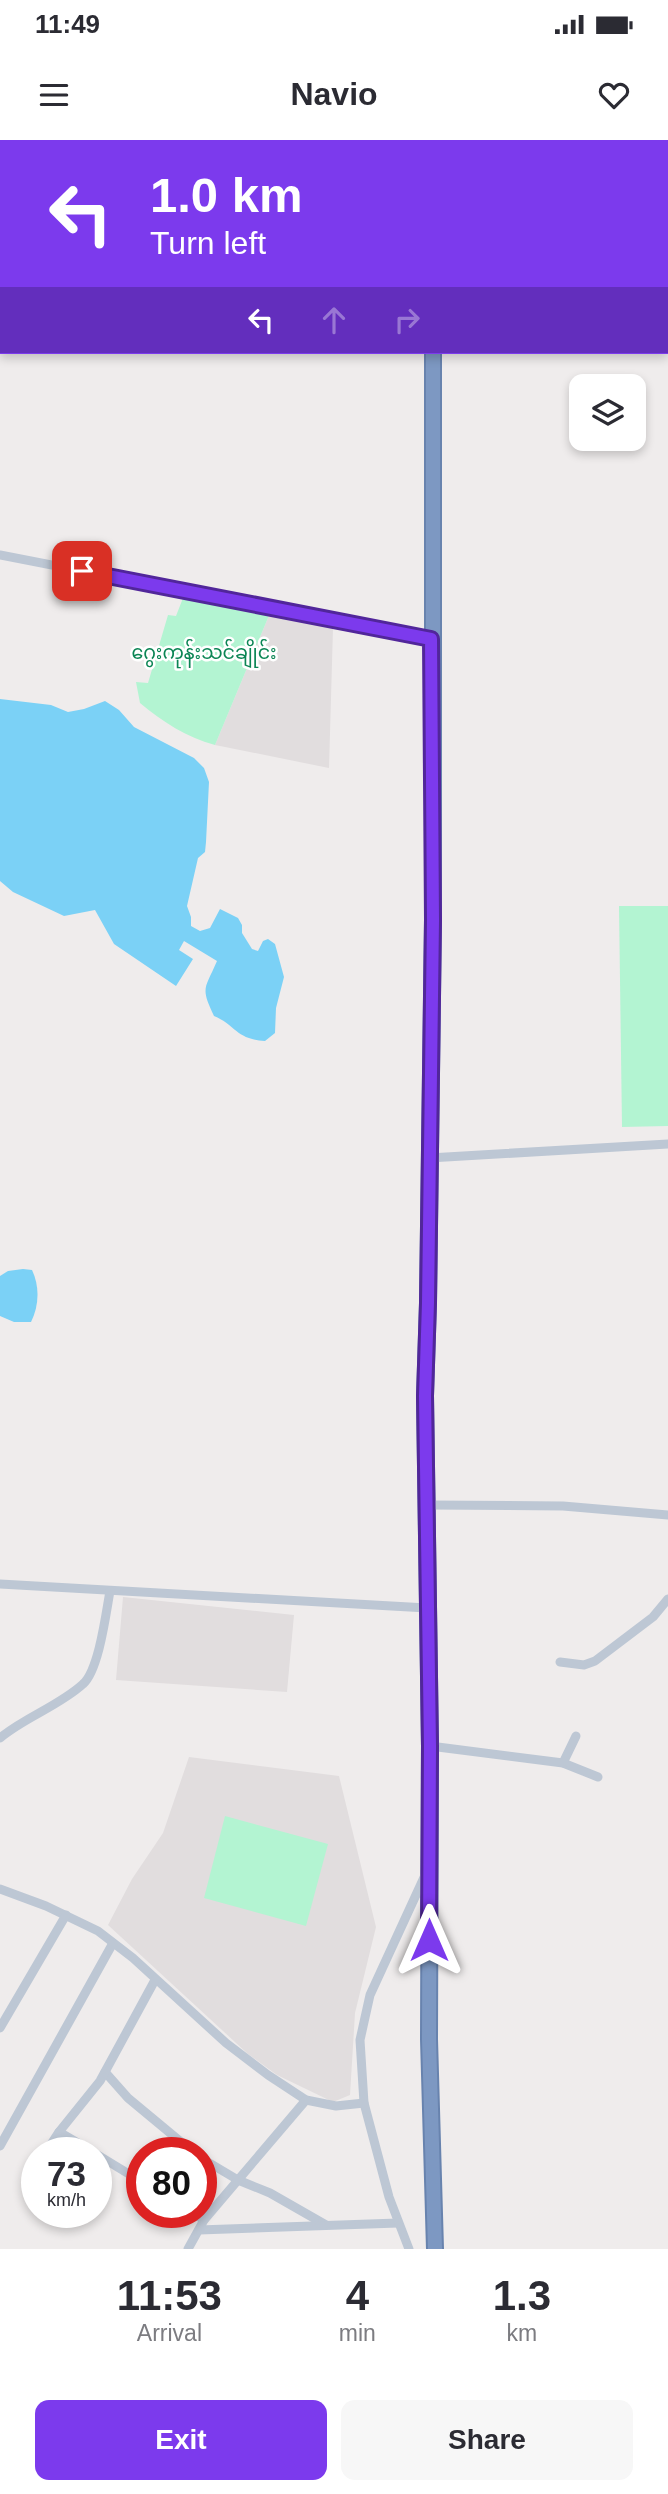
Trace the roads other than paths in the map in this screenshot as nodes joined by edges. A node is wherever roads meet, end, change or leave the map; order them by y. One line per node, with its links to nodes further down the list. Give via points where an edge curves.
1 (433, 354): 3 (highway)
2 (0, 555): 3 (street)
3 (431, 639): 5 (highway)
4 (668, 1144): 5 (street)
5 (429, 1158): 6 (highway)
6 (426, 1505): 7 (street, via 563,1506); 11 (highway)
7 (668, 1515)
8 (0, 1584): 9 (street)
9 (110, 1591): 11 (street); 14 (street, via 97,1654 84,1684)
10 (668, 1599): 12 (street, via 653,1617 595,1661 584,1665)
11 (427, 1608): 15 (highway)
12 (560, 1662)
13 (576, 1737): 16 (street)
14 (0, 1738)
15 (430, 1746): 16 (street); 18 (highway)
16 (563, 1763): 17 (street)
17 (598, 1777)
18 (429, 1867): 26 (street, via 370,1996 359,2040); 42 (highway)
19 (0, 1889): 20 (street)
20 (66, 1915): 21 (street); 23 (street)
21 (113, 1943): 22 (street); 28 (street)
22 (155, 1980): 24 (street); 25 (street, via 226,2043)
23 (0, 2028)
24 (105, 2072): 29 (street); 32 (street)
25 (306, 2100): 26 (street, via 336,2106); 35 (street)
26 (364, 2103): 37 (street)
27 (0, 2120): 28 (street)
28 (11, 2126): 33 (street)
29 (59, 2132): 30 (street); 31 (street)
30 (56, 2137)
31 (68, 2137)
32 (175, 2137)
33 (0, 2146)
34 (217, 2168): 35 (street)
35 (238, 2180): 36 (street); 38 (street)
36 (217, 2205)
37 (398, 2224): 38 (street); 41 (street)
38 (328, 2226): 39 (street)
39 (199, 2230): 40 (street)
40 (188, 2249)
41 (409, 2249)
42 (435, 2249)

